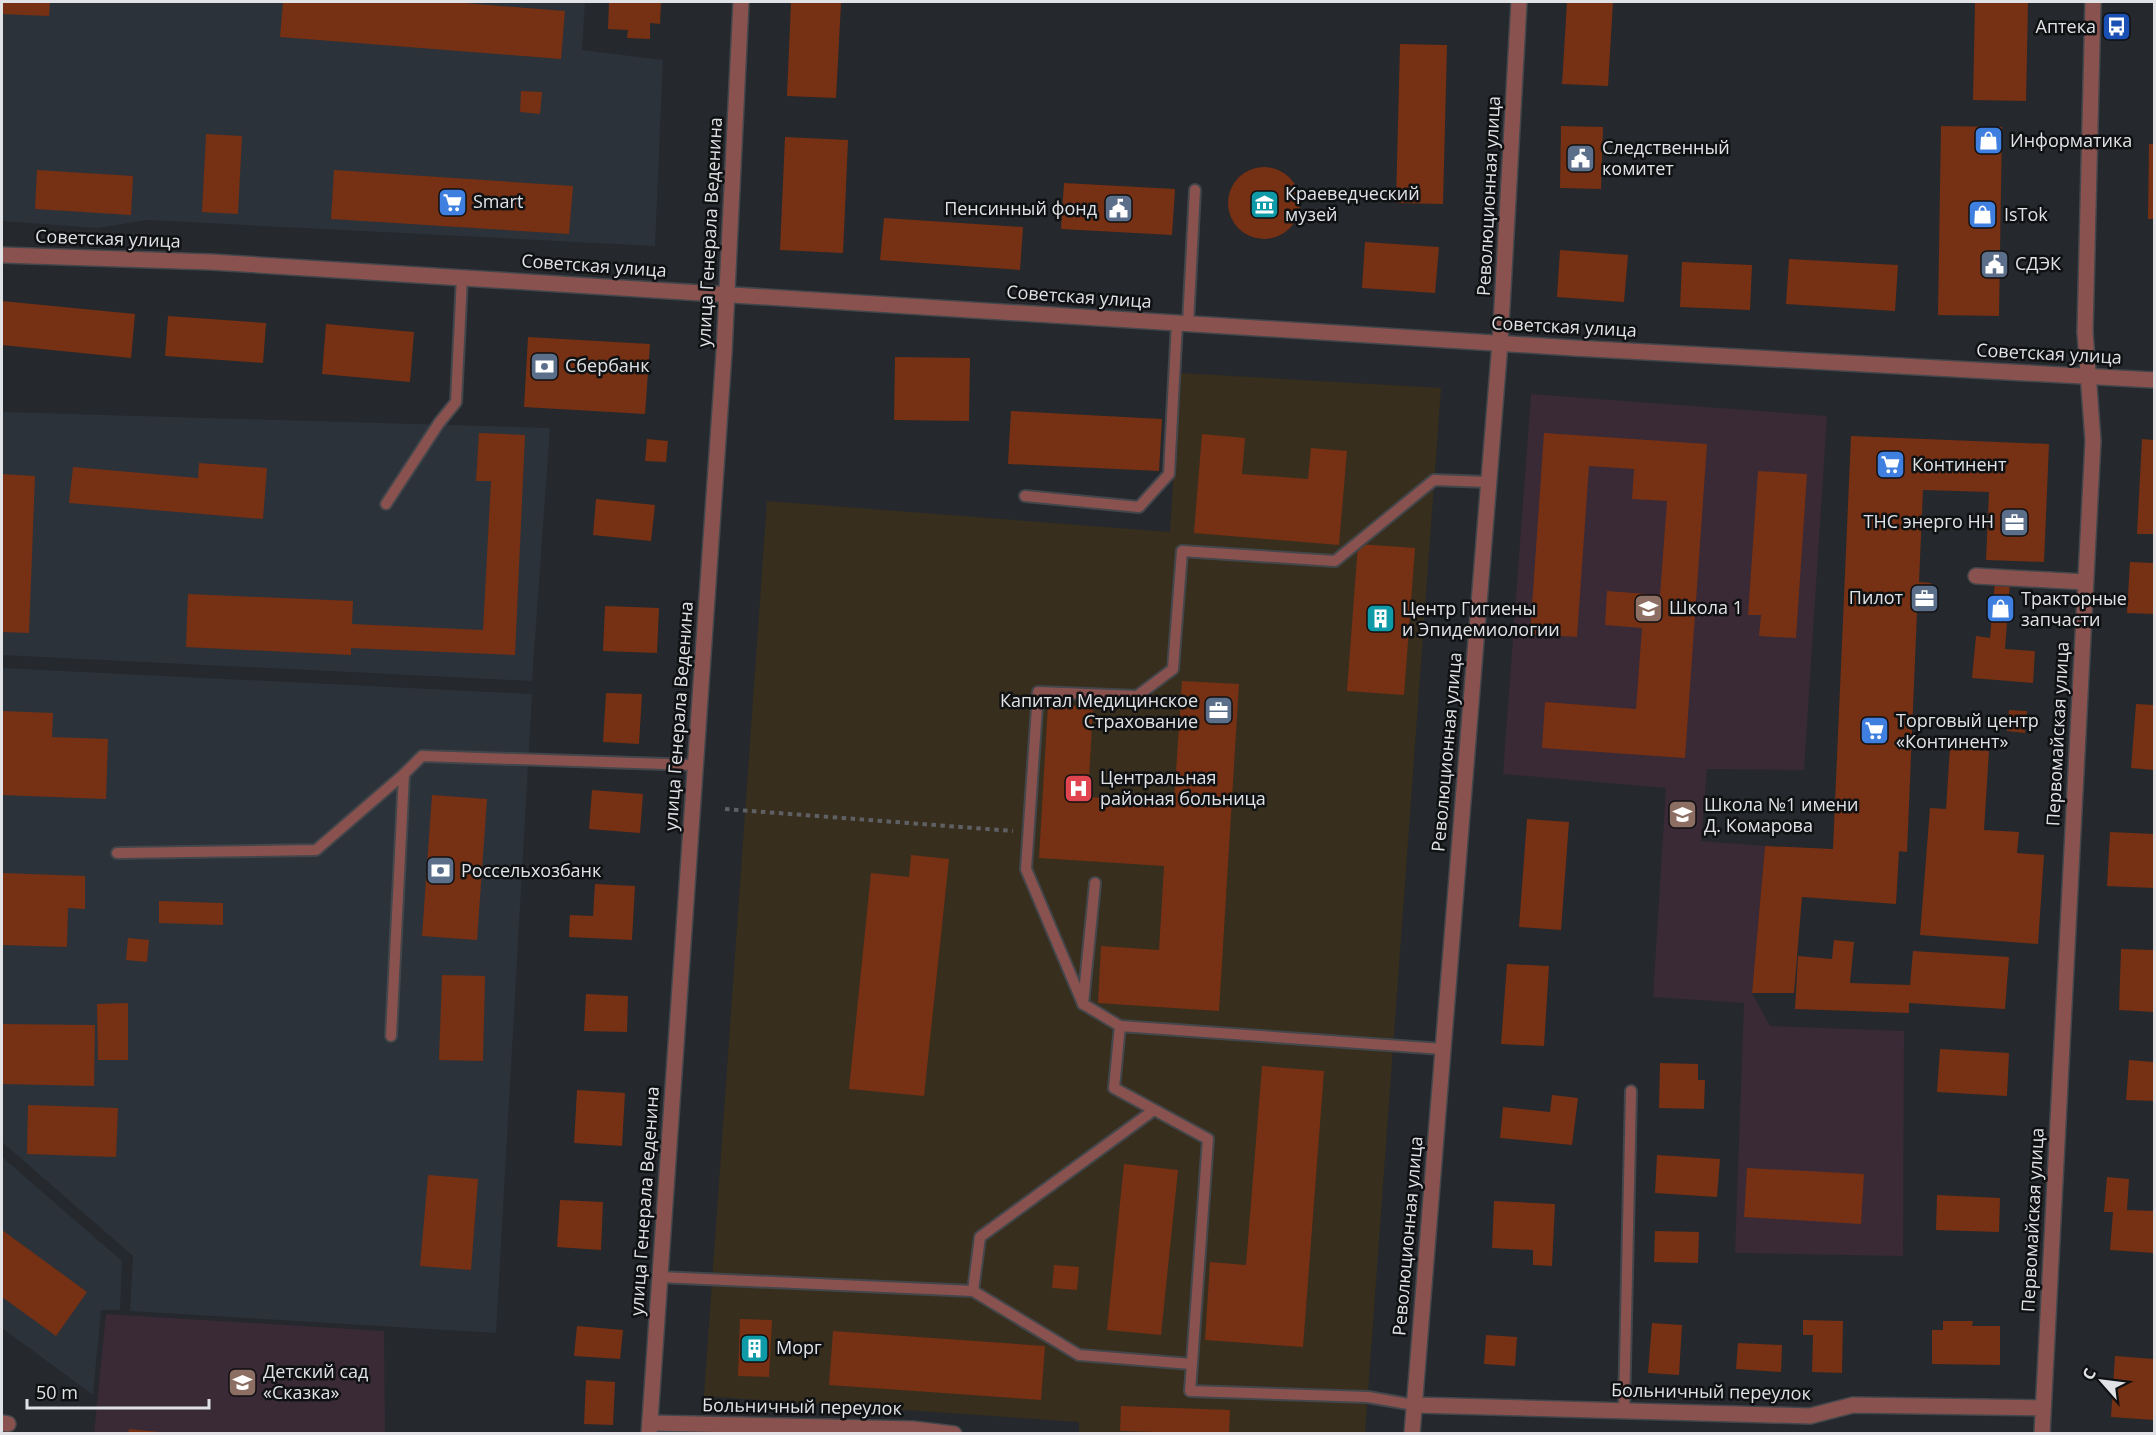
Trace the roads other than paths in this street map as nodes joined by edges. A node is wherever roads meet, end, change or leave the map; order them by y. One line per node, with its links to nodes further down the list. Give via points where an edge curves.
1 (741, 2): 7 (street, улица Генерала Веденина)
2 (1520, 2): 9 (street, Революционная улица)
3 (2093, 2): 10 (street, Первомайская улица)
4 (1195, 190): 8 (lane)
5 (2, 255): 6 (street, Советская улица)
6 (462, 277): 7 (street, Советская улица); 14 (lane, via 456,402)
7 (727, 294): 8 (street, Советская улица); 17 (street, улица Генерала Веденина)
8 (1182, 323): 9 (street, Советская улица); 13 (lane, via 1169,474 1139,507)
9 (1500, 343): 10 (street, Советская улица); 12 (street, Революционная улица)
10 (2086, 376): 11 (street, Советская улица); 16 (street, Первомайская улица, via 2092,441)
11 (2154, 380)
12 (1488, 482): 21 (lane, via 1434,480 1335,561 1182,551 1173,669 1137,696 1038,692 1026,869); 24 (street, Революционная улица)
13 (1025, 496)
14 (386, 504)
15 (1976, 576): 16 (street)
16 (2085, 582): 31 (street, Первомайская улица)
17 (694, 765): 18 (lane, via 422,756); 27 (street, улица Генерала Веденина)
18 (404, 774): 19 (lane, via 316,850); 23 (lane)
19 (117, 853)
20 (1095, 883): 21 (lane)
21 (1083, 1004): 22 (lane)
22 (1120, 1026): 24 (lane); 26 (lane, via 1114,1088)
23 (391, 1036)
24 (1443, 1048): 30 (street, Революционная улица)
25 (1631, 1091): 32 (lane)
26 (1154, 1110): 28 (lane, via 980,1237); 29 (lane, via 1209,1139)
27 (660, 1277): 28 (lane); 33 (street, улица Генерала Веденина)
28 (973, 1291): 29 (lane, via 1079,1355)
29 (1191, 1364): 30 (lane, via 1190,1391 1368,1397)
30 (1414, 1405): 32 (street, Больничный переулок); 35 (street, Революционная улица)
31 (2042, 1408): 32 (street, Больничный переулок, via 1853,1405 1810,1416); 36 (street, Первомайская улица)
32 (1624, 1410)
33 (649, 1429): 34 (street, Больничный переулок, via 913,1429)
34 (954, 1434)
35 (1412, 1434)
36 (2042, 1434)

